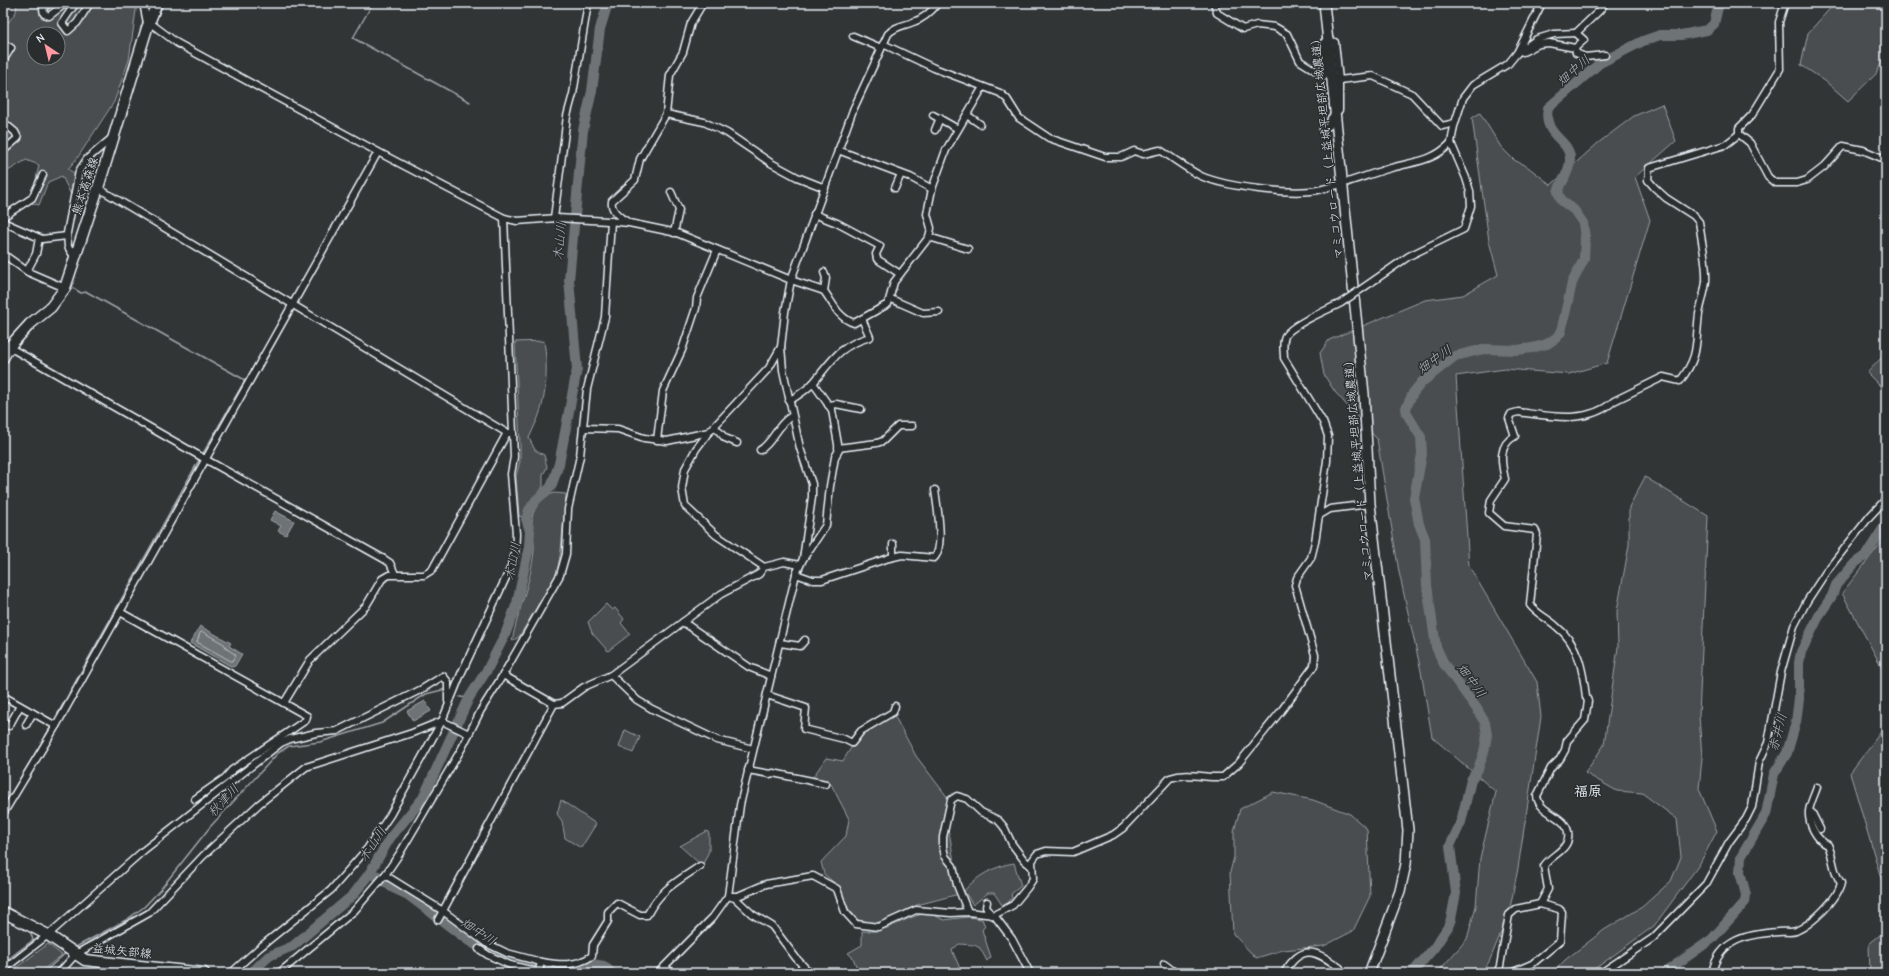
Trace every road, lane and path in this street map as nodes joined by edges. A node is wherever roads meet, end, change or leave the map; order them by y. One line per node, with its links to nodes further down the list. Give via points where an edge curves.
1 (48, 3): 2 (street, via 44,14 49,16)
2 (66, 3)
3 (73, 3): 4 (street, via 75,4 62,23 68,30 78,23)
4 (90, 3)
5 (145, 3): 15 (street)
6 (157, 3): 15 (main road, 熊本高森線)
7 (588, 3): 56 (street, via 567,116)
8 (703, 3): 27 (street, via 691,23 682,52 670,75)
9 (938, 3): 19 (street, via 927,15 915,22 894,28)
10 (1214, 3): 18 (street, via 1217,13 1243,29 1257,25 1269,26 1287,34 1300,61 1324,76 1324,42)
11 (1324, 3): 18 (street, マミコウロード（上益城平坦部広域農道）)
12 (1542, 3): 22 (street)
13 (1605, 3): 16 (street)
14 (1785, 3): 38 (street, via 1779,22 1780,69 1752,115 1739,128)
15 (148, 25): 39 (main road, 熊本高森線); 43 (street)
16 (1576, 33): 20 (street, via 1584,40); 22 (street, via 1554,34 1537,39)
17 (854, 36): 19 (street)
18 (1329, 40): 25 (street, via 1335,42); 28 (street, マミコウロード（上益城平坦部広域農道）)
19 (882, 46): 26 (street); 41 (street)
20 (1575, 48): 22 (street, via 1539,44 1525,52); 23 (street, via 1576,53 1585,57)
21 (3, 49): 24 (street, via 8,46 11,48)
22 (1517, 53): 33 (street, via 1508,64 1473,85 1463,98)
23 (1605, 55)
24 (3, 61)
25 (1339, 80): 28 (street, via 1340,110); 33 (street, via 1373,76 1412,94 1442,126)
26 (984, 87): 30 (street); 47 (street, via 1000,93 1019,118 1049,138 1105,157 1121,157 1134,151 1144,154 1160,150 1202,176 1269,191 1316,190)
27 (666, 114): 49 (street, via 704,122 726,133 770,163); 59 (street, via 640,158 636,180 612,200 612,207)
28 (1336, 114): 36 (street, via 1331,118 1329,126); 47 (street, マミコウロード（上益城平坦部広域農道）)
29 (933, 115): 31 (street)
30 (967, 115): 34 (street); 35 (street)
31 (940, 118): 35 (street); 37 (street)
32 (3, 122): 42 (street, via 18,138)
33 (1455, 123): 40 (street)
34 (980, 124)
35 (958, 129): 51 (street, via 946,150)
36 (1323, 129)
37 (935, 130)
38 (1739, 134): 44 (street, via 1750,143 1768,177 1775,183 1797,183 1807,180 1824,167 1843,146); 140 (street, via 1725,145 1649,168 1648,180 1654,188 1694,216 1700,228 1706,280 1699,312 1696,356 1680,381 1663,377 1608,406 1581,416 1563,418 1518,412 1511,414 1509,418 1516,436 1510,439 1501,456 1505,479 1491,500 1489,513 1504,526 1535,530 1537,534 1530,605 1561,629 1572,642 1581,665 1588,701 1585,720 1567,740 1565,750 1551,768 1538,796 1542,807 1564,822 1568,831 1568,840 1563,848 1544,866 1548,889)
39 (114, 135): 48 (main road, 熊本高森線); 61 (street, via 87,159 79,172)
40 (1451, 143): 47 (street, via 1441,153 1427,160 1391,168); 99 (street, bridge, via 1470,191 1471,206 1464,229 1409,256 1341,303 1292,329 1285,337 1284,358 1324,422 1328,436)
41 (838, 150): 45 (street); 49 (street)
42 (3, 151)
43 (378, 152): 55 (street); 75 (street)
44 (1886, 157)
45 (901, 174): 50 (street); 51 (street)
46 (43, 175): 54 (street, via 32,198)
47 (1344, 184): 98 (street, マミコウロード（上益城平坦部広域農道）, via 1364,394)
48 (98, 188): 67 (main road, 熊本高森線); 75 (street)
49 (825, 188): 53 (street)
50 (895, 188)
51 (932, 189): 62 (street, via 927,214 931,228)
52 (671, 192): 60 (street, via 679,210)
53 (814, 214): 70 (street, via 837,222 880,246 876,258); 71 (street)
54 (3, 217)
55 (504, 218): 56 (street, via 517,221); 90 (street)
56 (555, 218): 57 (street)
57 (610, 221): 59 (street); 88 (street, via 605,317 587,389)
58 (3, 222): 63 (street)
59 (629, 223): 60 (street)
60 (674, 233): 65 (street)
61 (67, 236): 63 (street); 67 (street, via 68,247)
62 (929, 237): 64 (street); 70 (street)
63 (39, 238): 68 (street, via 36,254)
64 (968, 248)
65 (717, 250): 71 (street); 91 (street, via 697,298 682,350 663,390)
66 (3, 254): 68 (street)
67 (75, 258): 72 (main road, 熊本高森線)
68 (27, 272): 72 (street)
69 (824, 272): 73 (street)
70 (900, 274): 74 (street, via 894,282)
71 (791, 280): 73 (street); 79 (street)
72 (65, 288): 78 (main road, 熊本高森線, via 51,307 30,324)
73 (824, 292): 77 (street, via 833,306 850,322)
74 (891, 299): 76 (street, via 923,313); 77 (street, via 885,307)
75 (293, 304): 90 (street); 95 (street)
76 (940, 312)
77 (862, 319): 81 (street, via 870,337 846,346)
78 (9, 347): 80 (main road, 熊本高森線); 95 (street)
79 (781, 347): 82 (street); 87 (street, via 768,368)
80 (3, 358)
81 (813, 383): 82 (street); 83 (street)
82 (789, 401): 85 (street)
83 (828, 405): 84 (street); 93 (street, via 834,418)
84 (861, 409)
85 (792, 416): 94 (street); 102 (street, via 812,484)
86 (912, 426): 93 (street, via 898,426 883,441 877,443)
87 (715, 427): 89 (street); 92 (street, via 725,438)
88 (584, 428): 91 (street, via 618,429); 111 (street, via 568,508 566,554 560,575)
89 (709, 432): 91 (street, via 667,441); 104 (street, via 685,469 682,488 685,506 716,536)
90 (510, 433): 105 (street, via 432,570 424,575); 118 (street, via 514,457 511,474 515,554 505,582)
91 (657, 440)
92 (737, 443)
93 (838, 448): 102 (street, via 830,486 826,525)
94 (760, 450)
95 (205, 459): 105 (street, via 390,562); 107 (street)
96 (935, 490): 101 (street, via 939,552 932,559 902,555)
97 (1886, 499): 167 (street, via 1826,572 1794,626 1780,672 1768,743 1759,762 1752,807 1746,819 1729,842 1706,884 1653,938)
98 (1370, 504): 99 (street, via 1330,510); 164 (street, マミコウロード（上益城平坦部広域農道）, via 1408,830 1406,864 1400,892)
99 (1320, 515): 136 (street, via 1311,558 1296,578 1294,585 1315,655 1314,666 1239,763 1223,777 1196,774 1170,778 1123,828 1113,835 1073,852 1046,851 1037,854)
100 (893, 544): 101 (street)
101 (893, 557): 106 (street, via 822,580 813,580)
102 (803, 559): 103 (street)
103 (800, 565): 104 (street, via 784,562); 106 (street)
104 (764, 567): 108 (street, via 759,574 720,594)
105 (395, 574): 116 (street, via 382,579 366,606 310,660)
106 (796, 574): 110 (street)
107 (120, 612): 116 (street); 125 (street)
108 (683, 622): 112 (street); 113 (street, via 749,667)
109 (805, 640): 110 (street, via 800,646)
110 (780, 643): 113 (street)
111 (503, 675): 117 (street); 126 (street)
112 (611, 675): 117 (street, via 584,687 562,703); 127 (street, via 637,700 652,709 717,740)
113 (771, 676): 114 (street)
114 (767, 694): 120 (street, via 806,708 804,729 852,743 861,731 893,712); 127 (street)
115 (3, 696): 119 (street)
116 (284, 703): 131 (street, via 307,716 306,720 232,770)
117 (554, 704): 142 (street)
118 (448, 705): 122 (street); 146 (street, via 448,682 443,676 422,689 337,730 316,732 281,744 144,850)
119 (20, 706): 121 (street); 124 (street)
120 (895, 706)
121 (33, 712): 123 (street); 125 (street)
122 (443, 721): 126 (street); 148 (street, via 306,767 259,804 203,856 149,913); 156 (street, via 390,815 367,849 331,890)
123 (26, 725)
124 (9, 726)
125 (56, 726): 133 (street)
126 (469, 734): 137 (street)
127 (753, 749): 128 (street)
128 (748, 770): 129 (street, via 770,774 773,772); 138 (street, via 740,805)
129 (826, 784)
130 (1817, 787): 132 (street)
131 (195, 799)
132 (1810, 808): 134 (street); 168 (street, via 1809,813 1816,836 1828,845 1832,854 1835,875 1840,883 1839,891 1817,915 1795,932 1748,935 1721,950)
133 (3, 814)
134 (1820, 828)
135 (700, 866): 151 (street, via 666,888 646,915 640,916 617,903 608,912 608,921 593,945 592,956 568,965)
136 (1031, 866): 143 (street, via 1012,844 998,820 981,812 967,799 957,796 951,800 943,847 945,856 953,866 957,885); 144 (street, via 1033,879 1027,888 1012,905)
137 (383, 878): 142 (street); 157 (street, via 354,911)
138 (728, 896): 143 (street, via 738,896 766,884 813,876 837,889 845,912 856,924 878,927 916,910); 150 (street, via 713,917); 160 (street, via 735,898 752,914 772,926)
139 (987, 902): 144 (street, via 986,907)
140 (1540, 904): 165 (street, via 1516,909 1509,916); 166 (street, via 1559,908 1562,912 1560,941 1532,964)
141 (3, 912): 146 (main road, 益城矢部線)
142 (442, 912): 145 (street); 151 (street, via 486,943)
143 (968, 912): 144 (street)
144 (993, 915): 161 (street, via 1012,939)
145 (438, 920)
146 (50, 936): 148 (main road, 益城矢部線); 152 (street)
147 (479, 949): 151 (street, via 510,965)
148 (74, 954): 154 (street); 155 (main road, 益城矢部線, via 85,960)
149 (1164, 964): 162 (street)
150 (665, 967): 158 (street); 159 (street)
151 (540, 968)
152 (3, 970)
153 (1340, 972): 163 (street, via 1340,968 1332,962 1310,951 1296,957)
154 (59, 973)
155 (204, 973)
156 (231, 973)
157 (279, 973)
158 (658, 973)
159 (672, 973)
160 (810, 973)
161 (1030, 973)
162 (1176, 973)
163 (1284, 973)
164 (1369, 973)
165 (1497, 973)
166 (1511, 973)
167 (1601, 973)
168 (1712, 973)

